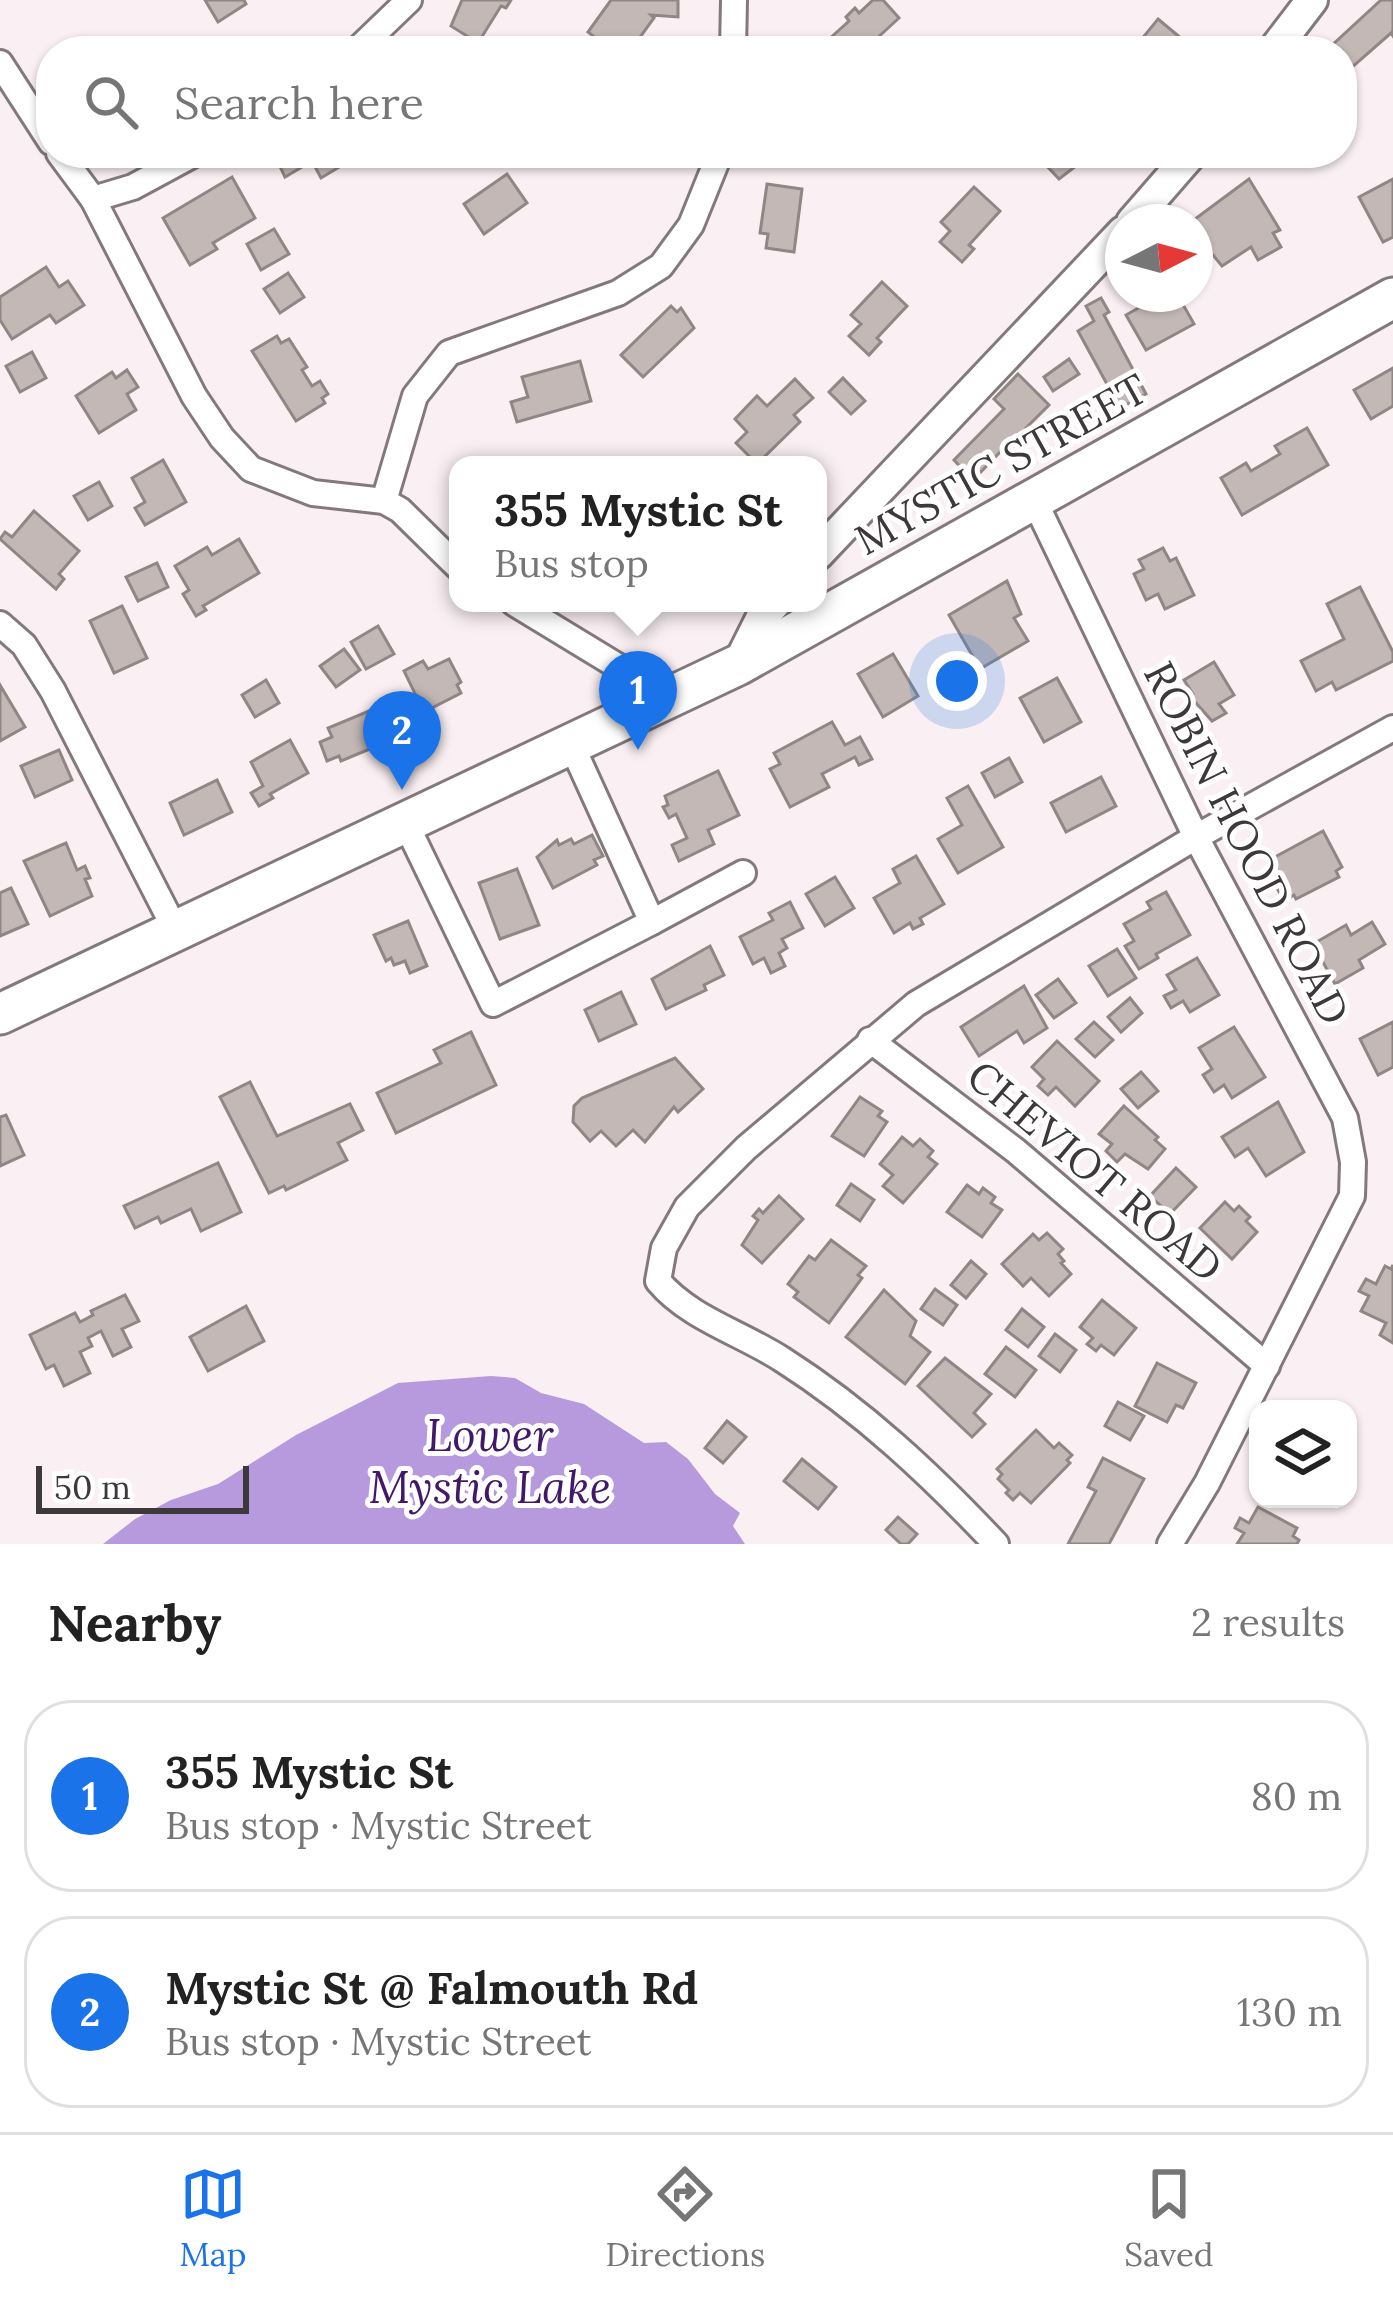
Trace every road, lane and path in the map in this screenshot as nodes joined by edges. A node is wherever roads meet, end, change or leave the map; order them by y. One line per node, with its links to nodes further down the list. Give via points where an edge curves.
1 (409, 0): 4 (street)
2 (734, 0): 5 (street)
3 (1312, 0): 6 (street)
4 (372, 36)
5 (733, 36)
6 (1284, 36)
7 (0, 63): 8 (street)
8 (36, 119)
9 (70, 168): 13 (street)
10 (168, 168): 13 (street)
11 (714, 168): 17 (street, via 692,225 661,266 618,293 449,353 416,396)
12 (1179, 168): 14 (street)
13 (93, 199): 17 (street, via 194,397 250,470 313,493)
14 (1148, 204)
15 (1105, 251): 19 (street)
16 (1393, 298): 18 (highway, MYSTIC STREET)
17 (384, 501): 20 (street)
18 (1035, 502): 24 (highway, MYSTIC STREET); 29 (street, ROBIN HOOD ROAD)
19 (827, 544)
20 (449, 558)
21 (529, 612): 25 (street)
22 (767, 612): 24 (street)
23 (0, 624): 32 (street, via 24,645 52,691)
24 (738, 665): 25 (highway, MYSTIC STREET)
25 (670, 698): 27 (highway, MYSTIC STREET)
26 (1393, 728): 29 (street)
27 (572, 746): 28 (highway, MYSTIC STREET); 31 (street)
28 (406, 824): 31 (street, via 493,1004); 32 (highway, MYSTIC STREET)
29 (1196, 837): 34 (street); 35 (street, ROBIN HOOD ROAD, via 1345,1118 1353,1162 1352,1196)
30 (743, 873): 31 (street)
31 (652, 922)
32 (175, 929): 33 (highway, MYSTIC STREET)
33 (0, 1014)
34 (870, 1040): 35 (street, CHEVIOT ROAD, via 1016,1151); 36 (street, via 686,1208 664,1248 658,1281 678,1305 783,1360 867,1420)
35 (1267, 1366): 37 (street, ROBIN HOOD ROAD)
36 (995, 1544)
37 (1170, 1544)

